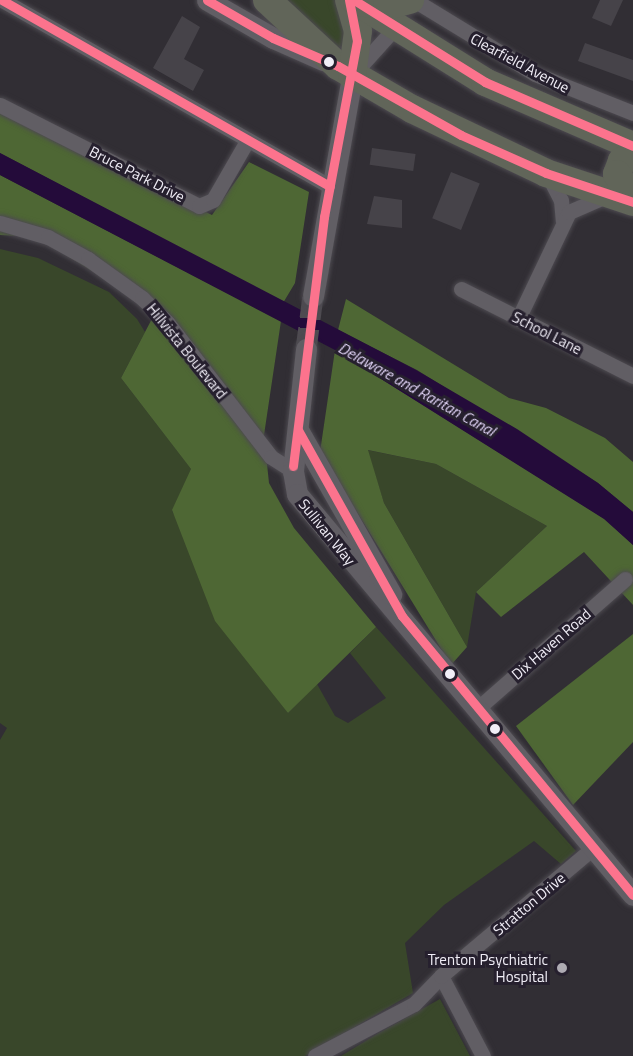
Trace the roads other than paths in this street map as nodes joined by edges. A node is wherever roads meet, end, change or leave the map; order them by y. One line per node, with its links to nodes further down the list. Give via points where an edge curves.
1 (2, 0): 10 (street)
2 (207, 0): 7 (main road, via 273,38)
3 (412, 0): 4 (highway, via 387,6); 6 (street, via 412,9); 9 (street, Clearfield Avenue, via 535,74)
4 (353, 1): 6 (highway); 7 (highway, via 358,31)
5 (272, 4): 7 (highway)
6 (394, 28): 7 (street); 11 (highway, via 509,94)
7 (345, 71): 13 (highway, via 451,130); 14 (main road)
8 (0, 105): 10 (street, Bruce Park Drive, via 199,206 213,200)
9 (633, 113)
10 (247, 141): 14 (street)
11 (633, 146)
12 (633, 155): 15 (highway, via 622,161 617,174)
13 (546, 173): 15 (highway); 16 (street, via 561,200)
14 (330, 186): 19 (main road)
15 (626, 200): 16 (street, via 590,200 569,212)
16 (563, 221): 20 (street)
17 (0, 223): 24 (street, Hillvista Boulevard, via 48,237 88,259 142,298 167,322 271,457)
18 (460, 289): 20 (street, School Lane)
19 (313, 297)
20 (518, 319): 22 (street, School Lane)
21 (306, 349): 23 (main road, Sullivan Way)
22 (633, 376)
23 (298, 430): 24 (main road, Sullivan Way); 25 (main road, Sullivan Way)
24 (293, 471): 25 (main road); 27 (main road, Sullivan Way, via 297,494)
25 (360, 541): 27 (main road, Sullivan Way)
26 (625, 579): 28 (street, Dix Haven Road)
27 (402, 616): 28 (main road, Sullivan Way)
28 (477, 709): 29 (main road, Sullivan Way)
29 (593, 848): 30 (main road, Sullivan Way); 31 (street, Stratton Drive)
30 (633, 895)
31 (441, 976): 32 (street, Stratton Drive, via 414,1004); 33 (street)
32 (315, 1056)
33 (483, 1056)

